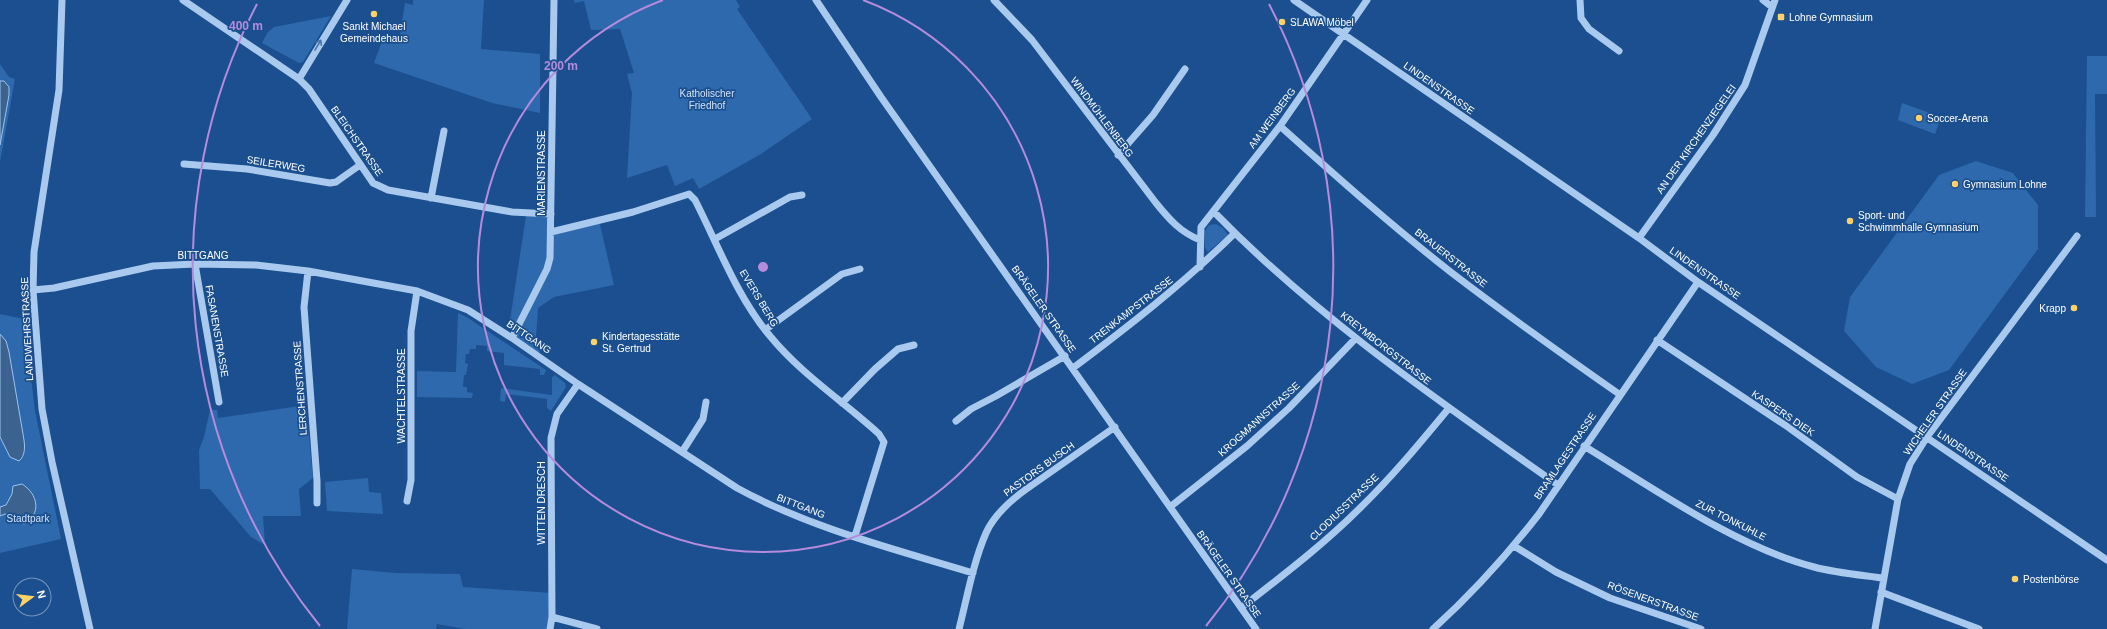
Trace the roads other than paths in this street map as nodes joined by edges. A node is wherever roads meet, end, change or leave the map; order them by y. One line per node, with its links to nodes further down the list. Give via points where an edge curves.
1 (62, 0): 37 (street, LANDWEHRSTRASSE, via 59,90 34,252)
2 (183, 0): 16 (street, BLEICHSTRASSE)
3 (346, 0): 16 (street, one-way to 3)
4 (554, 0): 25 (street, MARIENSTRASSE)
5 (816, 0): 44 (street, BRÄGELER STRASSE, via 881,97)
6 (994, 0): 19 (street, WINDMÜHLENBERG, via 1032,40)
7 (1294, 0): 13 (street, LINDENSTRASSE)
8 (1367, 0): 13 (street, AM WEINBERG)
9 (1580, 0): 14 (street, via 1582,18 1589,29)
10 (1763, 0): 12 (street)
11 (1775, 0): 12 (street, AN DER KIRCHENZIEGELEI)
12 (1772, 8): 29 (street, AN DER KIRCHENZIEGELEI, via 1745,85 1713,135)
13 (1344, 34): 17 (street, AM WEINBERG); 29 (street, LINDENSTRASSE)
14 (1620, 51)
15 (1185, 69): 19 (street, via 1153,115)
16 (299, 79): 21 (street, BLEICHSTRASSE, via 309,89)
17 (1280, 126): 24 (street, AM WEINBERG); 47 (street, BRAUERSTRASSE, via 1452,273)
18 (444, 131): 23 (street)
19 (1118, 155): 31 (street, WINDMÜHLENBERG, via 1177,227)
20 (184, 164): 21 (street, SEILERWEG, via 247,169 330,183 336,182)
21 (360, 165): 23 (street, BLEICHSTRASSE, via 374,184 388,190)
22 (802, 195): 30 (street, via 790,197)
23 (431, 198): 25 (street, BLEICHSTRASSE, via 512,212)
24 (1214, 212): 27 (street, KREYMBORGSTRASSE); 31 (street, via 1201,227)
25 (551, 214): 26 (street, MARIENSTRASSE)
26 (551, 232): 30 (street, EVERS BERG, via 634,212 689,194 695,200); 40 (street, MARIENSTRASSE, via 547,269)
27 (1235, 233): 33 (street, TRENKAMPSTRASSE); 41 (street, KREYMBORGSTRASSE)
28 (2077, 236): 54 (street, WICHELER STRASSE)
29 (1639, 238): 36 (street, LINDENSTRASSE)
30 (715, 239): 39 (street, EVERS BERG, via 741,292)
31 (1200, 240): 33 (street)
32 (194, 264): 35 (street, BITTGANG, via 256,265); 37 (street, BITTGANG, via 153,266 54,288); 48 (street, FASANENSTRASSE)
33 (1200, 267): 45 (street, TRENKAMPSTRASSE, via 1141,317)
34 (860, 269): 39 (street, via 842,274)
35 (308, 271): 38 (street, BITTGANG); 60 (street, LERCHENSTRASSE, via 304,306)
36 (1698, 282): 42 (street, BRAMLAGESTRASSE); 54 (street, LINDENSTRASSE)
37 (33, 290): 70 (street, LANDWEHRSTRASSE, via 42,409)
38 (417, 291): 40 (street, BITTGANG, via 468,310); 59 (street, WACHTELSTRASSE, via 412,331 412,480)
39 (765, 330): 50 (street, EVERS BERG, via 800,367)
40 (512, 338): 46 (street, BITTGANG)
41 (1355, 339): 51 (street, KREYMBORGSTRASSE); 61 (street, KROGMANNSTRASSE, via 1289,408 1247,446)
42 (1658, 340): 47 (street, BRAMLAGESTRASSE); 58 (street, KASPERS DIEK, via 1785,425 1857,477)
43 (914, 346): 50 (street, via 898,349 875,368)
44 (1065, 356): 45 (street, BRÄGELER STRASSE); 52 (street, via 971,408)
45 (1073, 368): 53 (street, BRÄGELER STRASSE)
46 (578, 384): 56 (street, BITTGANG); 69 (street, WITTEN DRESCH, via 557,414 551,438)
47 (1619, 394): 55 (street, BRAMLAGESTRASSE)
48 (219, 402)
49 (706, 402): 56 (street, via 703,419)
50 (842, 403): 62 (street, EVERS BERG, via 880,434 884,442)
51 (1449, 408): 57 (street, KREYMBORGSTRASSE); 68 (street, CLODIUSSTRASSE, via 1407,459 1360,508 1315,550)
52 (956, 421)
53 (1115, 427): 61 (street, BRÄGELER STRASSE); 65 (street, PASTORS BUSCH, via 1012,499 986,532)
54 (1927, 437): 58 (street, WICHELER STRASSE, via 1910,464); 64 (street, LINDENSTRASSE)
55 (1584, 446): 57 (street, BRAMLAGESTRASSE); 66 (street, ZUR TONKUHLE, via 1696,515 1751,543 1814,567)
56 (682, 452): 62 (street, BITTGANG, via 760,501)
57 (1558, 485): 63 (street, BRAMLAGESTRASSE)
58 (1898, 499): 66 (street, WICHELER STRASSE)
59 (407, 501)
60 (317, 503)
61 (1170, 508): 68 (street, BRÄGELER STRASSE)
62 (854, 536): 65 (street, BITTGANG)
63 (1514, 546): 75 (street, BRAMLAGESTRASSE); 76 (street, RÖSENERSTRASSE, via 1556,572 1610,598)
64 (2107, 560)
65 (973, 573): 73 (street, PASTORS BUSCH)
66 (1883, 578): 67 (street, WICHELER STRASSE)
67 (1881, 592): 77 (street, WICHELER STRASSE); 78 (street)
68 (1241, 608): 74 (street, BRÄGELER STRASSE)
69 (552, 617): 71 (street, WITTEN DRESCH); 72 (street)
70 (90, 629)
71 (550, 629)
72 (597, 629)
73 (959, 629)
74 (1256, 629)
75 (1433, 629)
76 (1701, 629)
77 (1875, 629)
78 (1979, 629)

